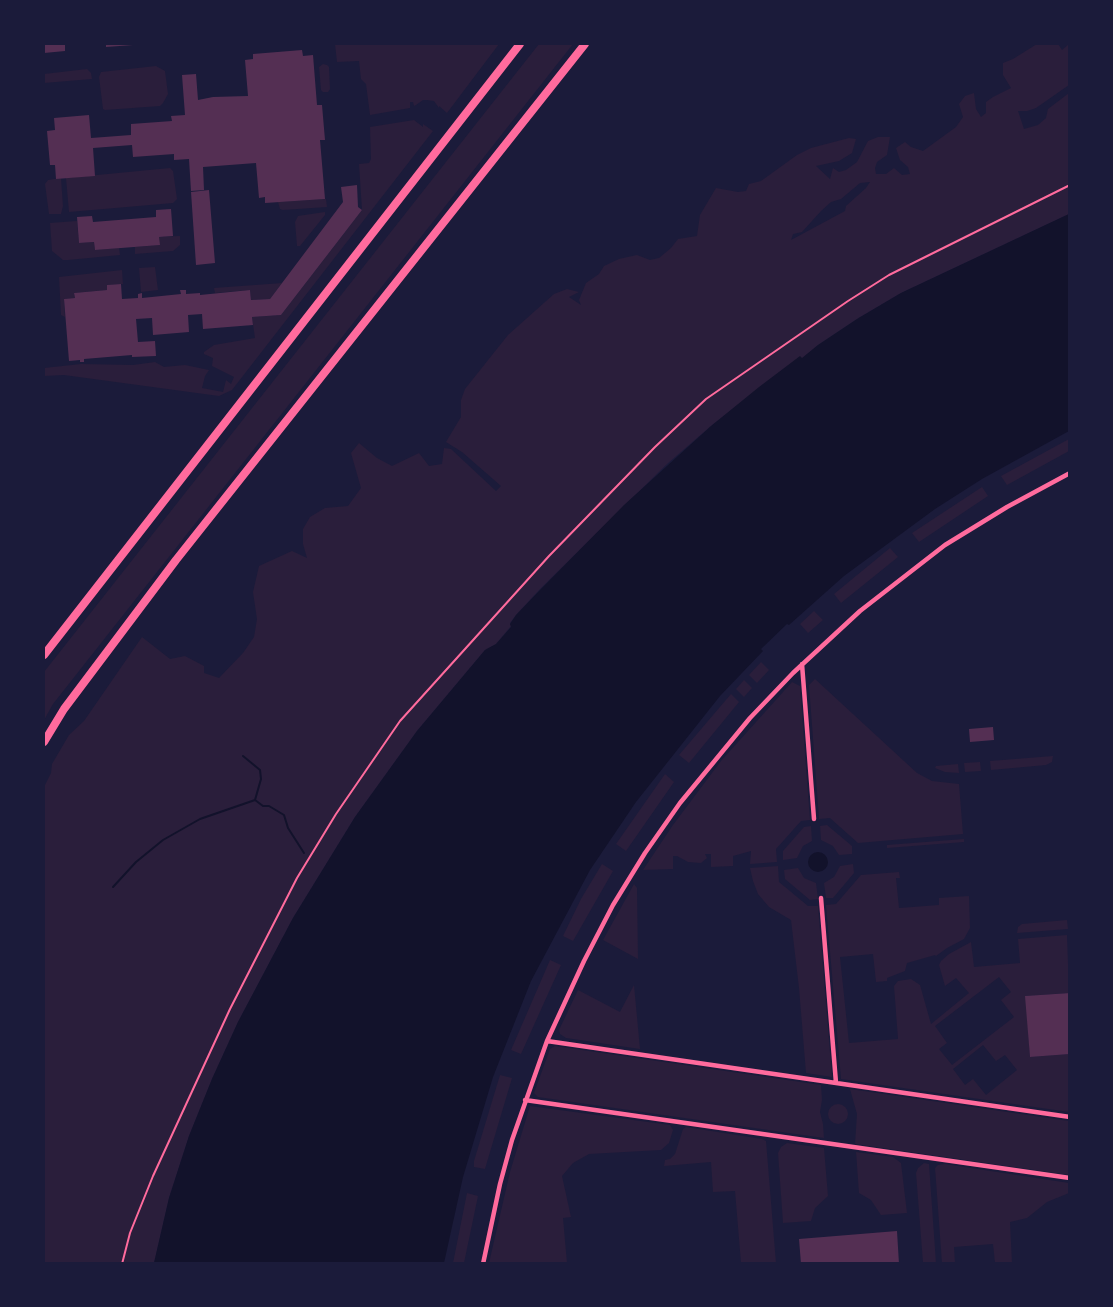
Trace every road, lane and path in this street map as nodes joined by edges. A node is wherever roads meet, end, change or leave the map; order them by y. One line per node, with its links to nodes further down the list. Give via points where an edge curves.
1 (520, 44): 5 (main road)
2 (585, 44): 7 (main road, via 176,560 64,709)
3 (1070, 185): 15 (lane, via 889,275 706,399 549,556 400,722 297,878 240,989 153,1176)
4 (1070, 473): 6 (street, via 945,545 873,600)
5 (44, 655)
6 (802, 664): 8 (street); 10 (street, via 728,743 656,837 603,924)
7 (44, 742)
8 (814, 819)
9 (821, 898): 11 (street)
10 (547, 1041): 11 (street); 12 (street)
11 (836, 1083): 13 (street)
12 (525, 1100): 14 (street); 16 (street, via 500,1184)
13 (1070, 1117)
14 (1070, 1178)
15 (122, 1263)
16 (483, 1263)

